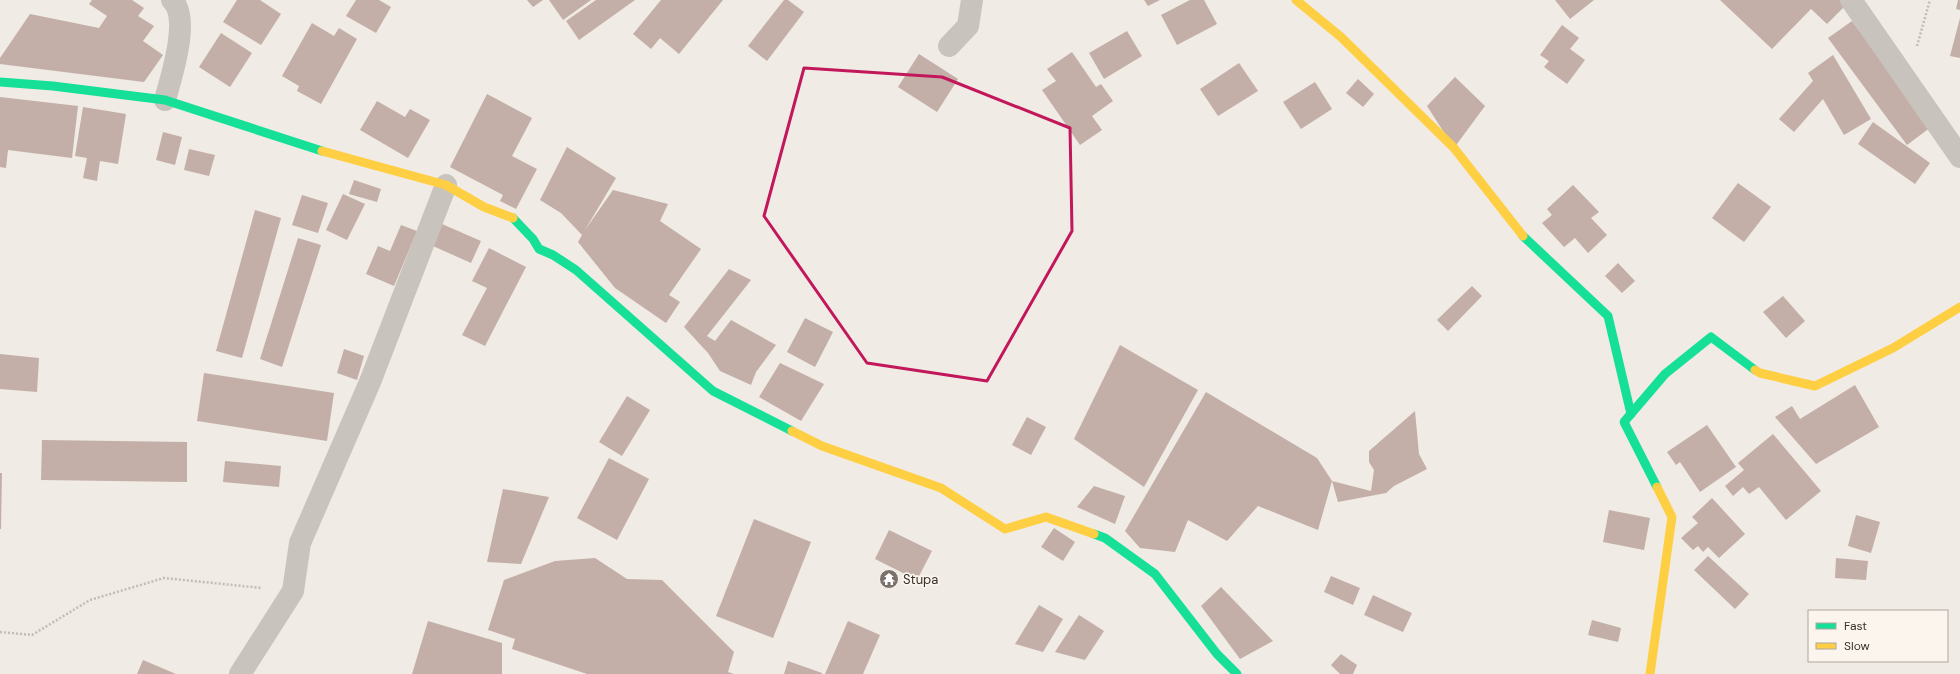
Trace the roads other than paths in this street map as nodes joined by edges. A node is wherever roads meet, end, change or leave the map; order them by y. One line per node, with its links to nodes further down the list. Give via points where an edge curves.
1 (172, 0): 7 (street, via 181,25)
2 (972, 0): 5 (street, via 968,26)
3 (1296, 0): 11 (main road, via 1341,37 1454,148 1518,231 1608,316)
4 (1851, 0): 8 (street)
5 (949, 46)
6 (0, 82): 7 (main road)
7 (165, 100): 9 (main road, via 325,152)
8 (1960, 157)
9 (446, 185): 12 (street, via 370,382 300,543 293,591); 13 (main road, via 484,207 511,216 539,249 576,270 713,392 822,446 940,488 1005,529 1046,517 1105,538 1155,574 1217,654)
10 (1960, 307): 11 (main road, via 1893,348 1815,386 1760,373 1711,337 1665,374)
11 (1631, 414): 14 (main road, via 1624,422 1672,517)
12 (240, 674)
13 (1237, 674)
14 (1650, 674)

